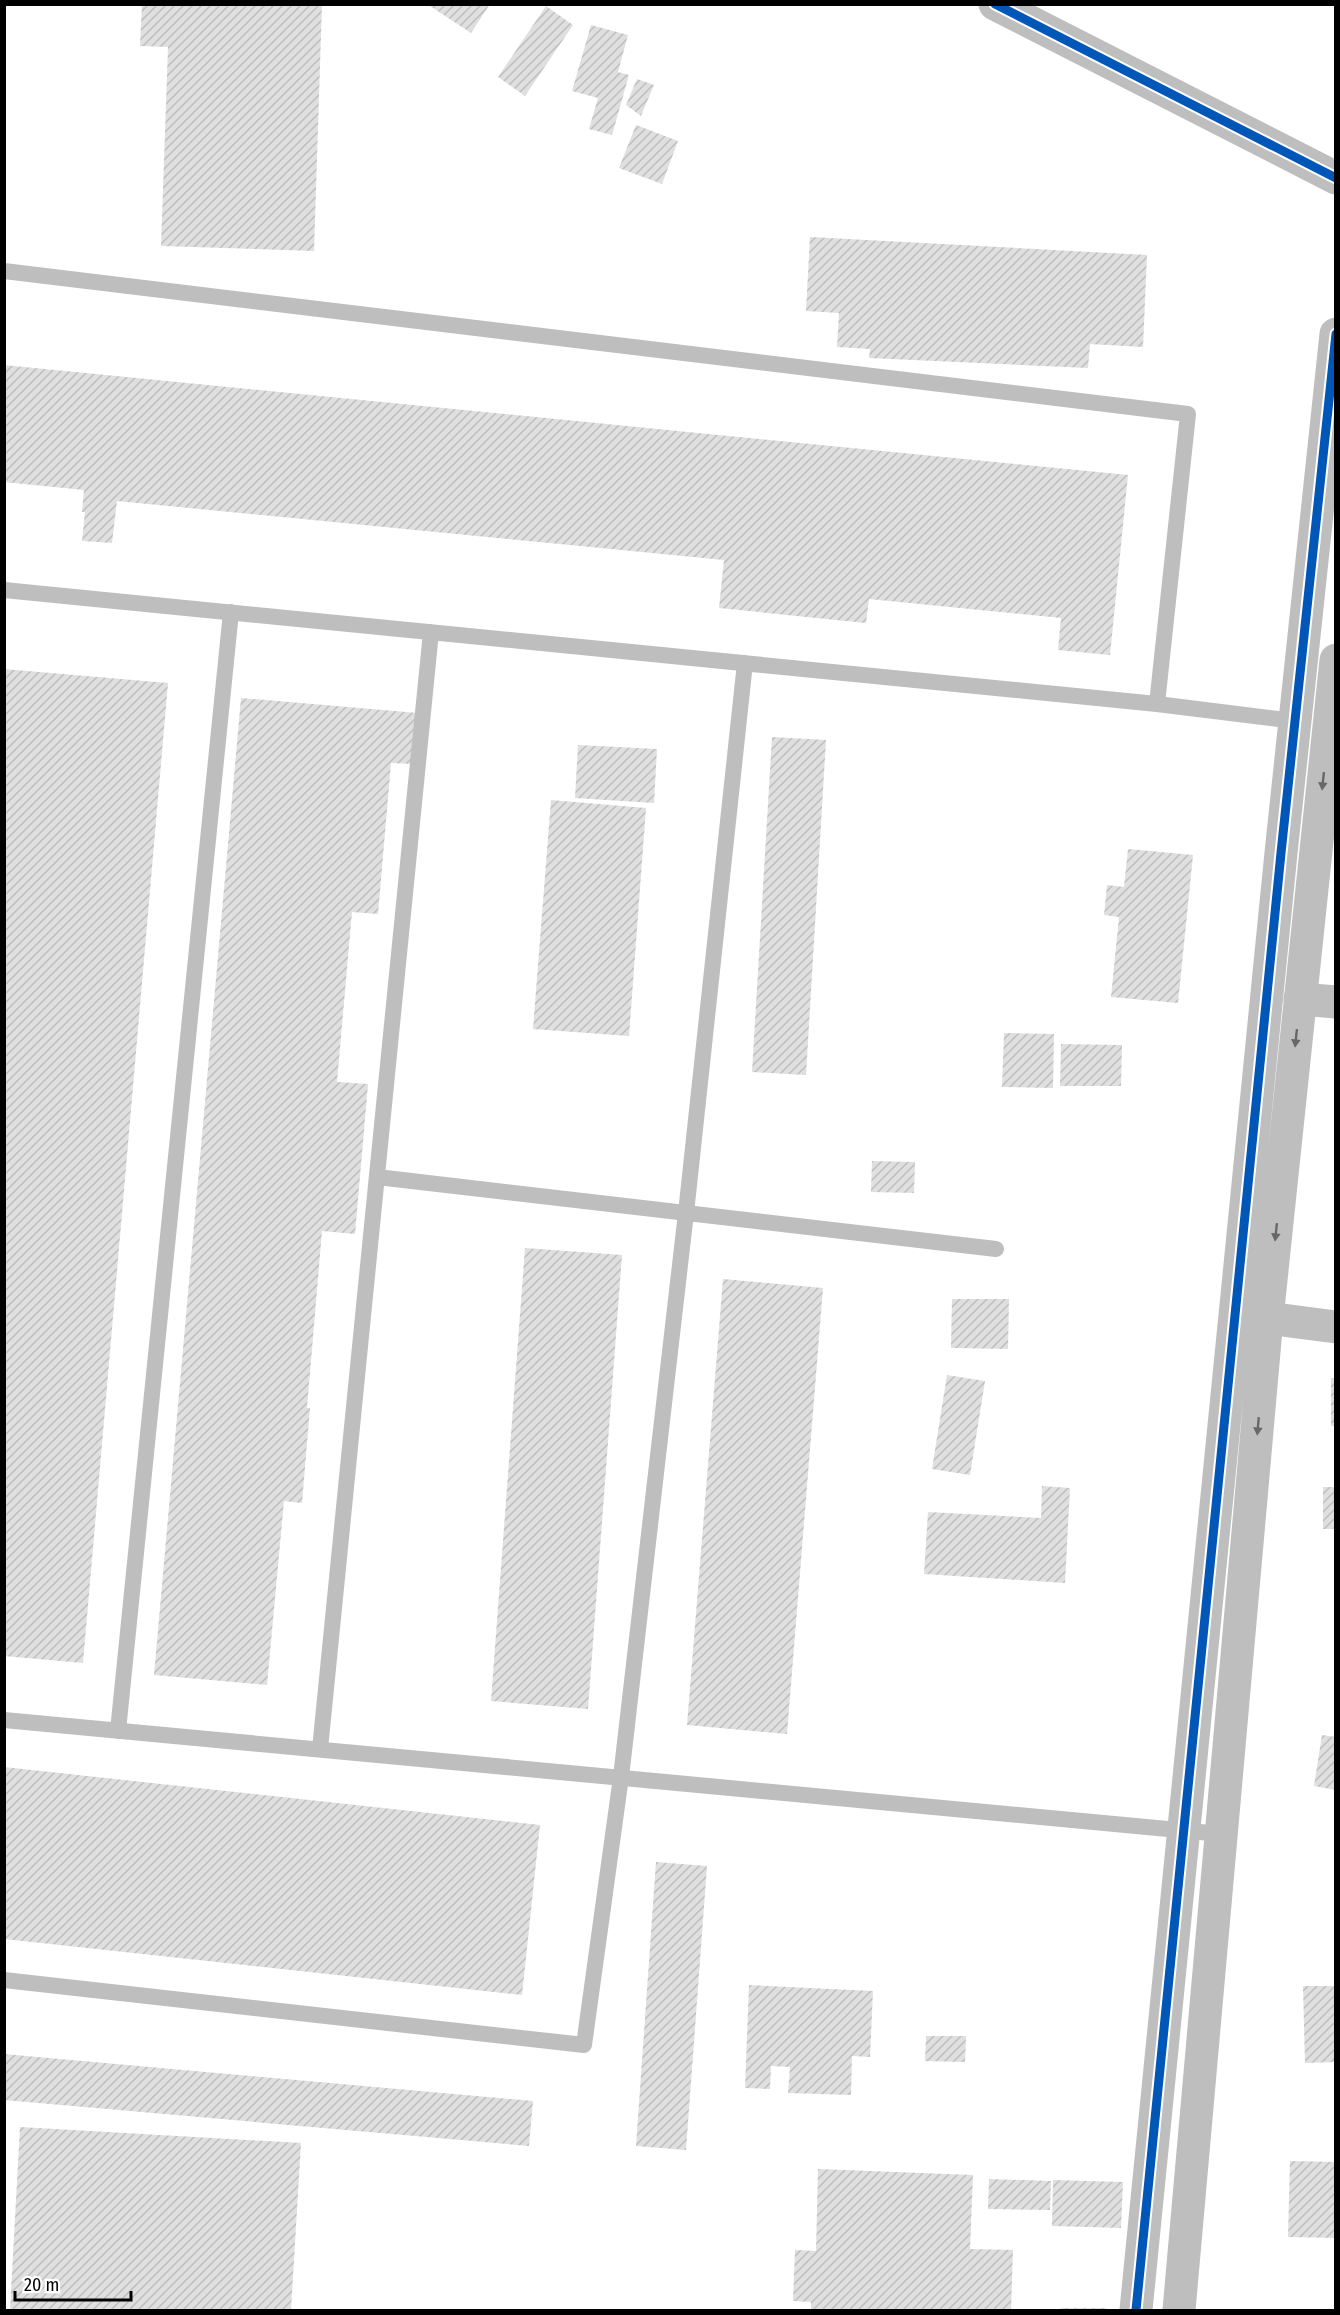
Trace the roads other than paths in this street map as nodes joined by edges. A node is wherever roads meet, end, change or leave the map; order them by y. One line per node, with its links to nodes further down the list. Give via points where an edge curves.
1 (995, 4): 2 (street)
2 (1335, 178)
3 (4, 271): 11 (lane, via 1188,414)
4 (1335, 334): 5 (street)
5 (1333, 386): 12 (street)
6 (4, 590): 7 (lane)
7 (231, 612): 8 (lane); 21 (lane)
8 (431, 632): 10 (lane); 15 (lane)
9 (1335, 660): 13 (street, one-way to 13)
10 (745, 663): 11 (lane); 16 (lane)
11 (1157, 704): 12 (lane)
12 (1294, 721): 24 (street)
13 (1300, 999): 14 (street); 18 (street, one-way to 18)
14 (1335, 1002)
15 (377, 1177): 16 (lane); 22 (lane)
16 (686, 1213): 17 (lane); 23 (lane)
17 (996, 1249)
18 (1267, 1318): 19 (street); 25 (street, one-way to 25)
19 (1335, 1327)
20 (4, 1720): 21 (lane)
21 (118, 1731): 22 (lane)
22 (320, 1749): 23 (lane)
23 (621, 1777): 24 (lane); 26 (lane, via 584,2045)
24 (1184, 1829): 25 (lane); 27 (street)
25 (1221, 1834): 28 (street)
26 (4, 1980)
27 (1136, 2310)
28 (1179, 2310)

